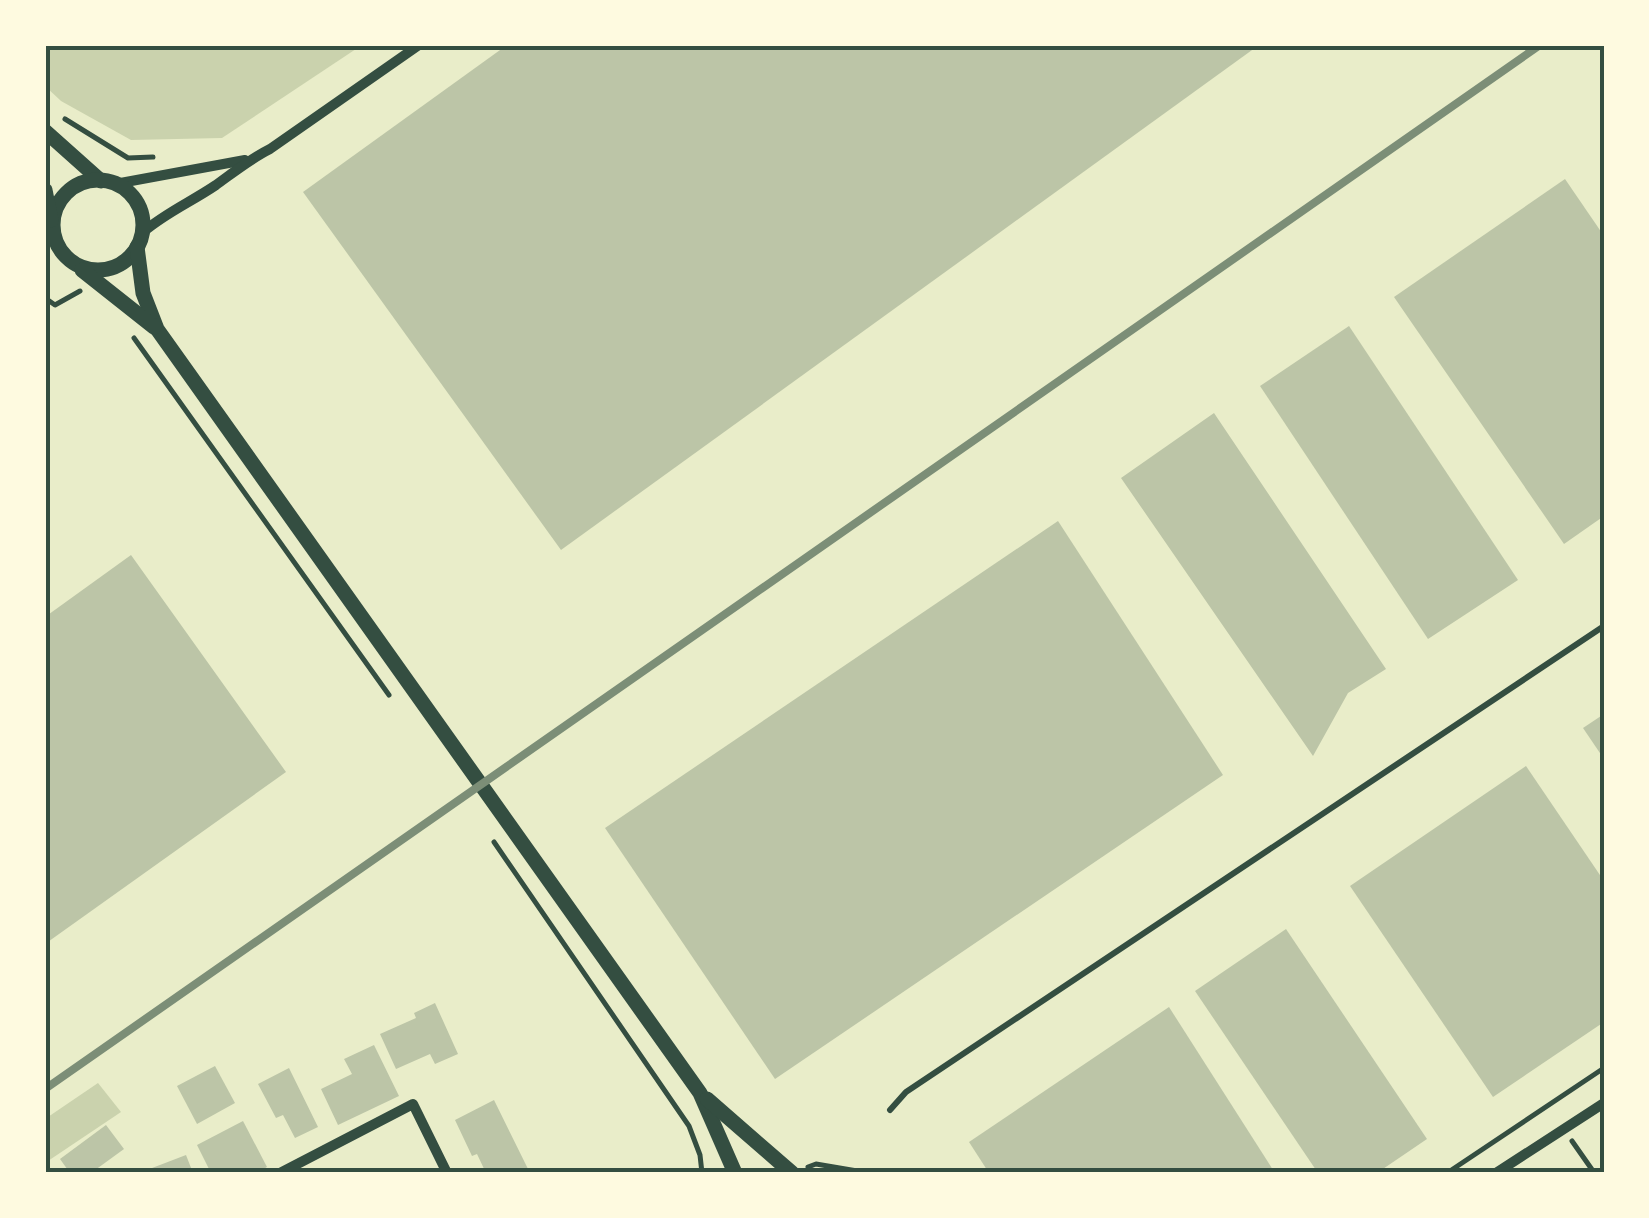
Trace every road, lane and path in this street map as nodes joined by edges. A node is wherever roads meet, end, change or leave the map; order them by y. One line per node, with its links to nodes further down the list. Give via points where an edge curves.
1 (419, 45): 5 (street)
2 (58, 114): 4 (path, via 128,158)
3 (45, 131): 6 (street)
4 (168, 155)
5 (250, 159): 6 (street); 9 (street)
6 (108, 182): 8 (street, via 87,182 65,195); 9 (street, via 138,204)
7 (45, 190): 8 (street)
8 (54, 232): 10 (street)
9 (140, 240): 10 (street, via 114,267 84,268); 13 (street, via 143,293)
10 (70, 260): 13 (street)
11 (94, 291): 12 (path, via 55,305)
12 (45, 298)
13 (157, 330): 19 (street)
14 (132, 335): 16 (path)
15 (1604, 626): 21 (lane, via 922,1080)
16 (392, 698)
17 (492, 838): 25 (path, via 688,1126)
18 (1604, 1068): 28 (path)
19 (700, 1093): 22 (street); 26 (street)
20 (1604, 1103): 29 (street)
21 (890, 1110)
22 (790, 1172): 27 (path, via 816,1164)
23 (280, 1173): 24 (street, via 413,1104)
24 (447, 1173)
25 (702, 1173)
26 (735, 1173)
27 (869, 1173)
28 (1448, 1173)
29 (1496, 1173)

